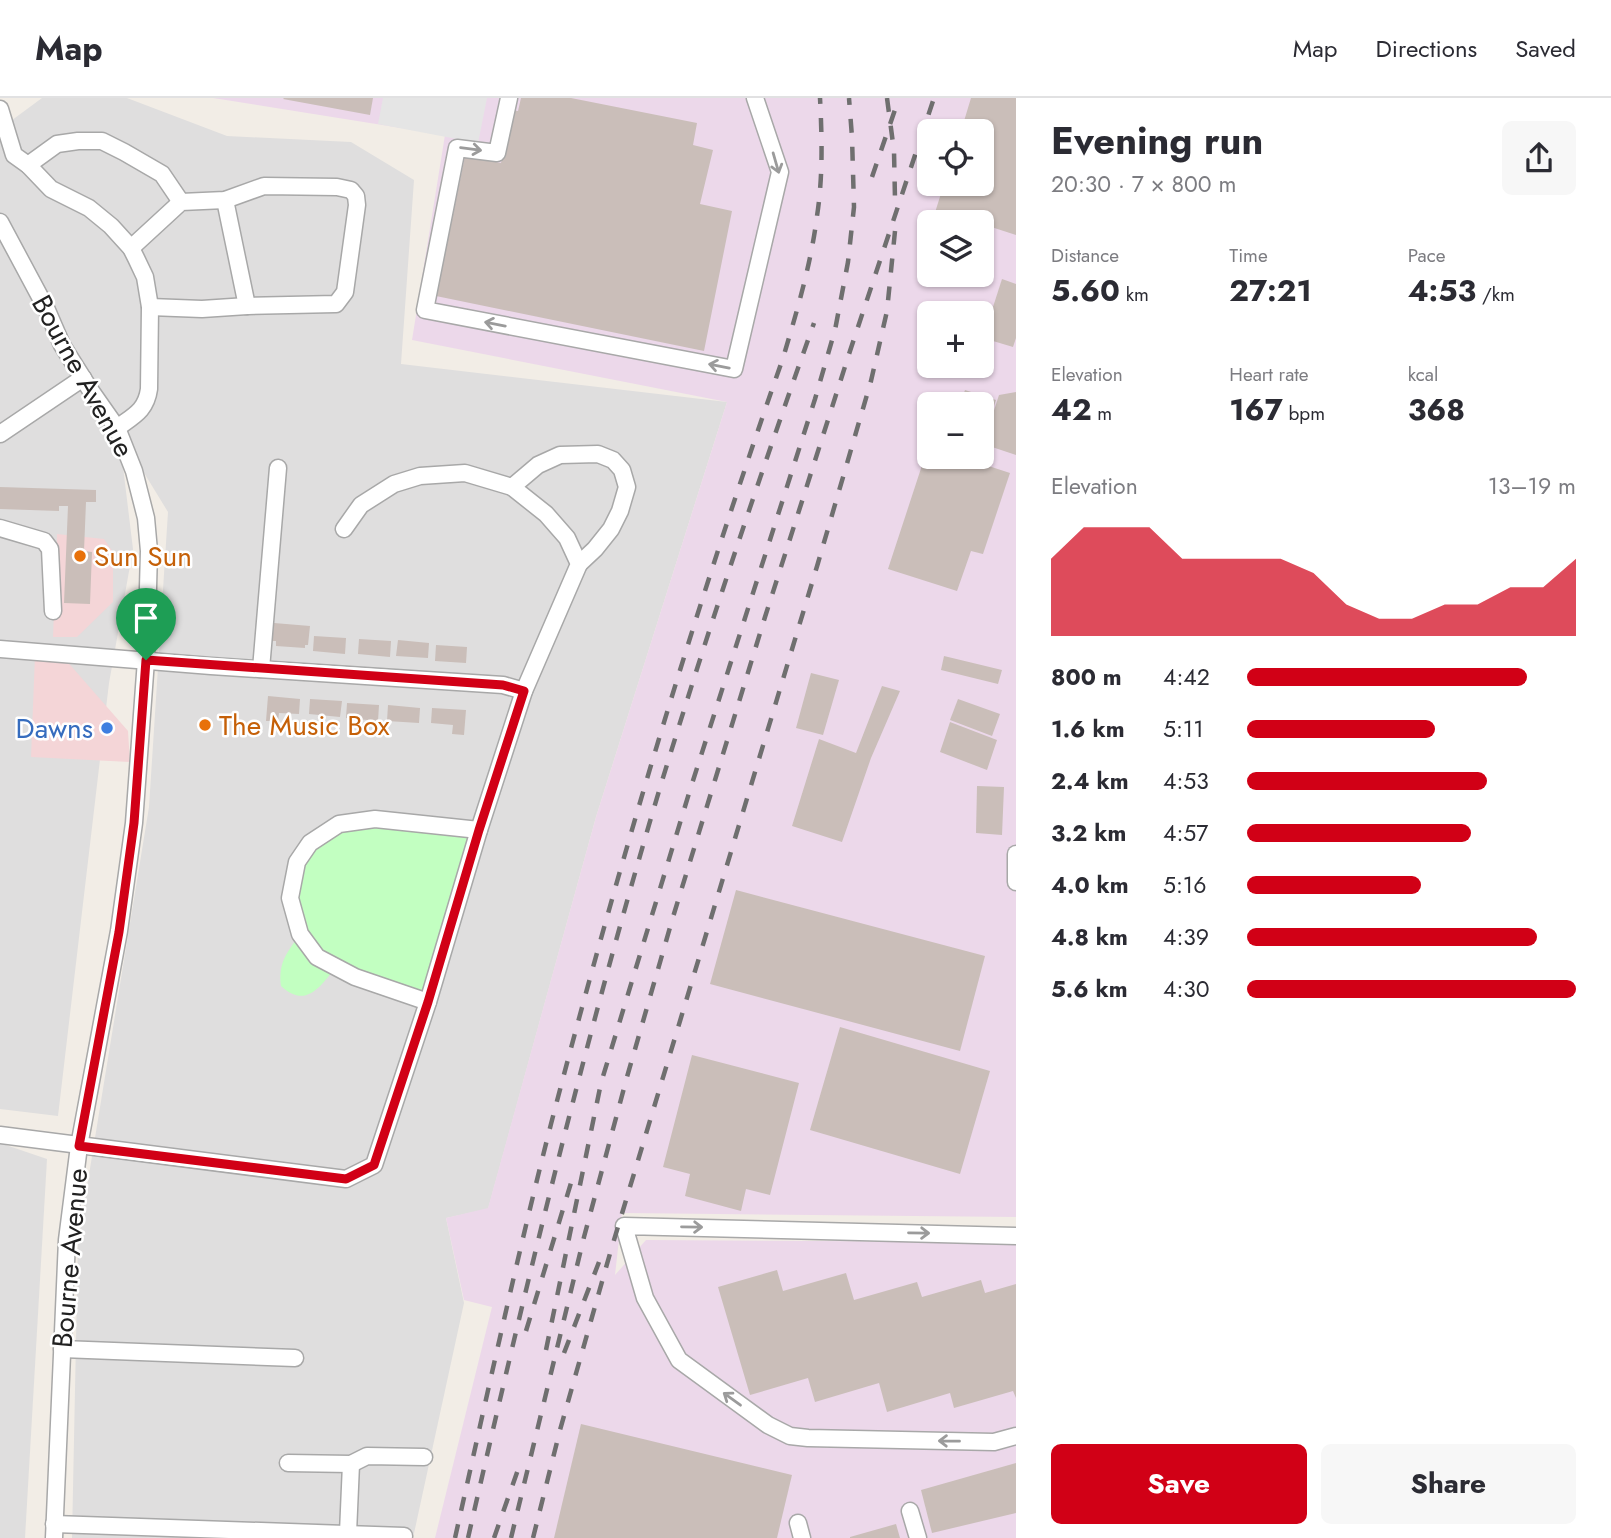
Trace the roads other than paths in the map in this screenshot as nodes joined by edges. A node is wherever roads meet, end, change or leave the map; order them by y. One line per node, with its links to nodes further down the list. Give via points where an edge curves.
1 (509, 98): 2 (street, one-way to 1, via 780,172 734,369 425,310 457,148 497,153)
2 (755, 98)
3 (1, 113): 4 (street, via 14,155)
4 (28, 165): 6 (street, via 57,144 102,141 162,174); 8 (street, via 51,189 89,208 111,226)
5 (225, 200): 6 (street); 9 (street); 9 (street, via 264,186 337,187 356,196 345,292 336,304)
6 (181, 202): 8 (street)
7 (0, 222): 11 (street, Bourne Avenue)
8 (134, 253): 10 (street, via 145,277)
9 (247, 306): 10 (street)
10 (150, 307): 12 (street, via 147,400)
11 (83, 378): 12 (street, Bourne Avenue); 13 (street)
12 (117, 428): 21 (street, Bourne Avenue, via 146,518)
13 (0, 434)
14 (278, 468): 22 (street)
15 (512, 487): 17 (street, via 465,473 420,476 394,484 361,505); 18 (street, via 567,538); 18 (street, via 538,465 560,455 598,454 622,470 628,486 620,510 603,539)
16 (0, 528): 19 (street, via 44,541 50,549)
17 (344, 528)
18 (579, 564): 23 (street)
19 (53, 611)
20 (0, 649): 21 (street)
21 (146, 660): 22 (street); 29 (street, Bourne Avenue, via 134,823 119,932)
22 (261, 669): 23 (street, via 503,685)
23 (524, 691): 24 (street)
24 (479, 830): 27 (street); 27 (street, via 375,819 340,824 310,843 296,862 290,898 300,934 317,957 355,977)
25 (1016, 854): 26 (street)
26 (1016, 883)
27 (428, 1002): 29 (street, via 374,1165 346,1179)
28 (0, 1135): 29 (street)
29 (79, 1146): 31 (street, Bourne Avenue, via 67,1240)
30 (1016, 1236): 33 (street, one-way to 30, via 994,1442 808,1438 790,1436 768,1425 679,1360 645,1298 624,1226)
31 (62, 1349): 32 (street); 38 (street, Bourne Avenue)
32 (295, 1358)
33 (1016, 1436)
34 (424, 1457): 36 (street, via 367,1456)
35 (288, 1463): 36 (street)
36 (351, 1464): 39 (street)
37 (910, 1511): 41 (street)
38 (54, 1531): 39 (street)
39 (348, 1533): 40 (street)
40 (404, 1536)
41 (918, 1538)

